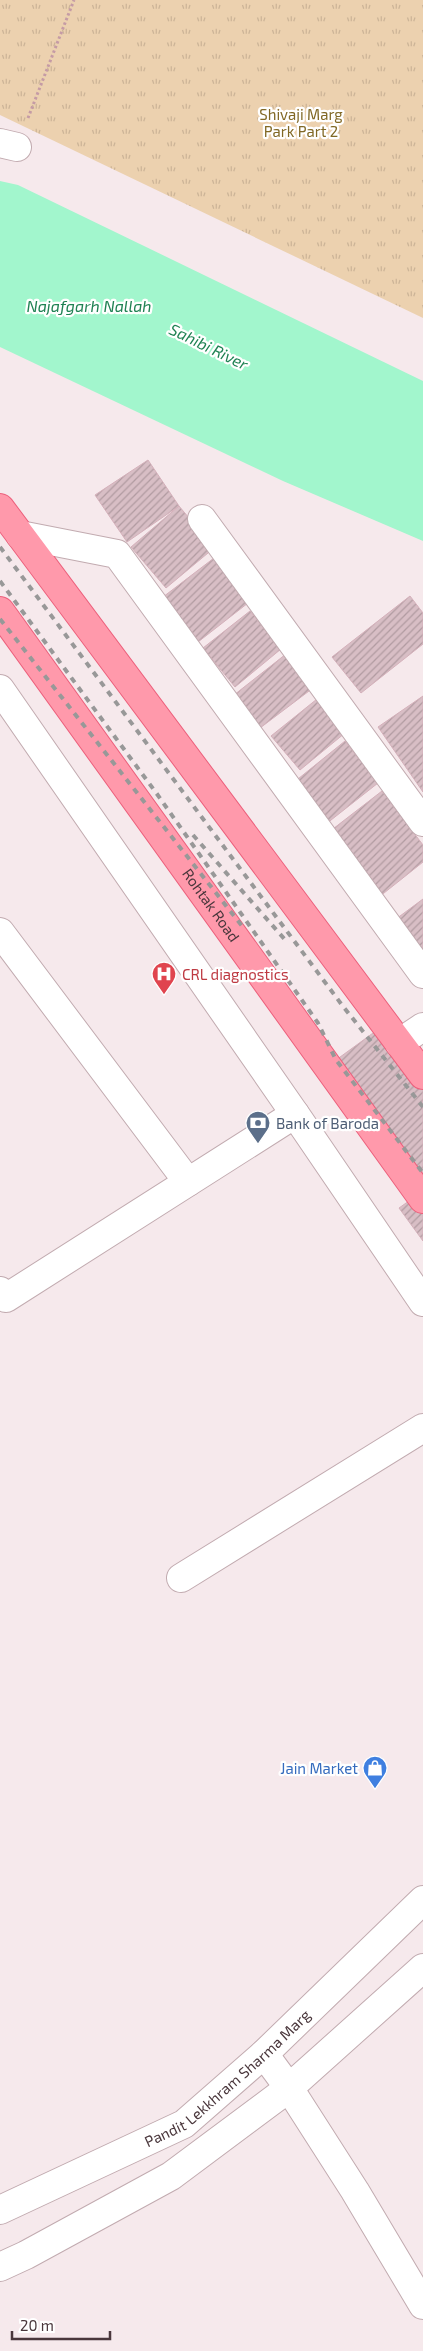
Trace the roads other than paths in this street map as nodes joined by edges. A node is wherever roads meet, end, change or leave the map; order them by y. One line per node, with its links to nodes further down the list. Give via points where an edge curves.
1 (0, 508): 3 (main road)
2 (202, 519): 6 (street)
3 (20, 534): 8 (street, via 118,554); 10 (main road)
4 (0, 611): 14 (main road, Rohtak Road)
5 (0, 688): 12 (street)
6 (423, 822)
7 (0, 932): 13 (street)
8 (423, 974)
9 (423, 1027): 10 (street)
10 (399, 1043): 11 (main road)
11 (423, 1075)
12 (295, 1114): 13 (street); 16 (street)
13 (188, 1182): 15 (street, via 6,1298)
14 (423, 1199)
15 (0, 1291)
16 (423, 1302)
17 (423, 1428): 18 (street)
18 (181, 1578)
19 (423, 1900): 21 (street, Pandit Lekkhram Sharma Marg)
20 (423, 1968): 22 (street)
21 (264, 2054): 22 (street); 23 (street, Pandit Lekkhram Sharma Marg, via 184,2124)
22 (289, 2088): 24 (street, via 172,2176); 25 (street)
23 (0, 2210)
24 (0, 2267)
25 (423, 2305)

